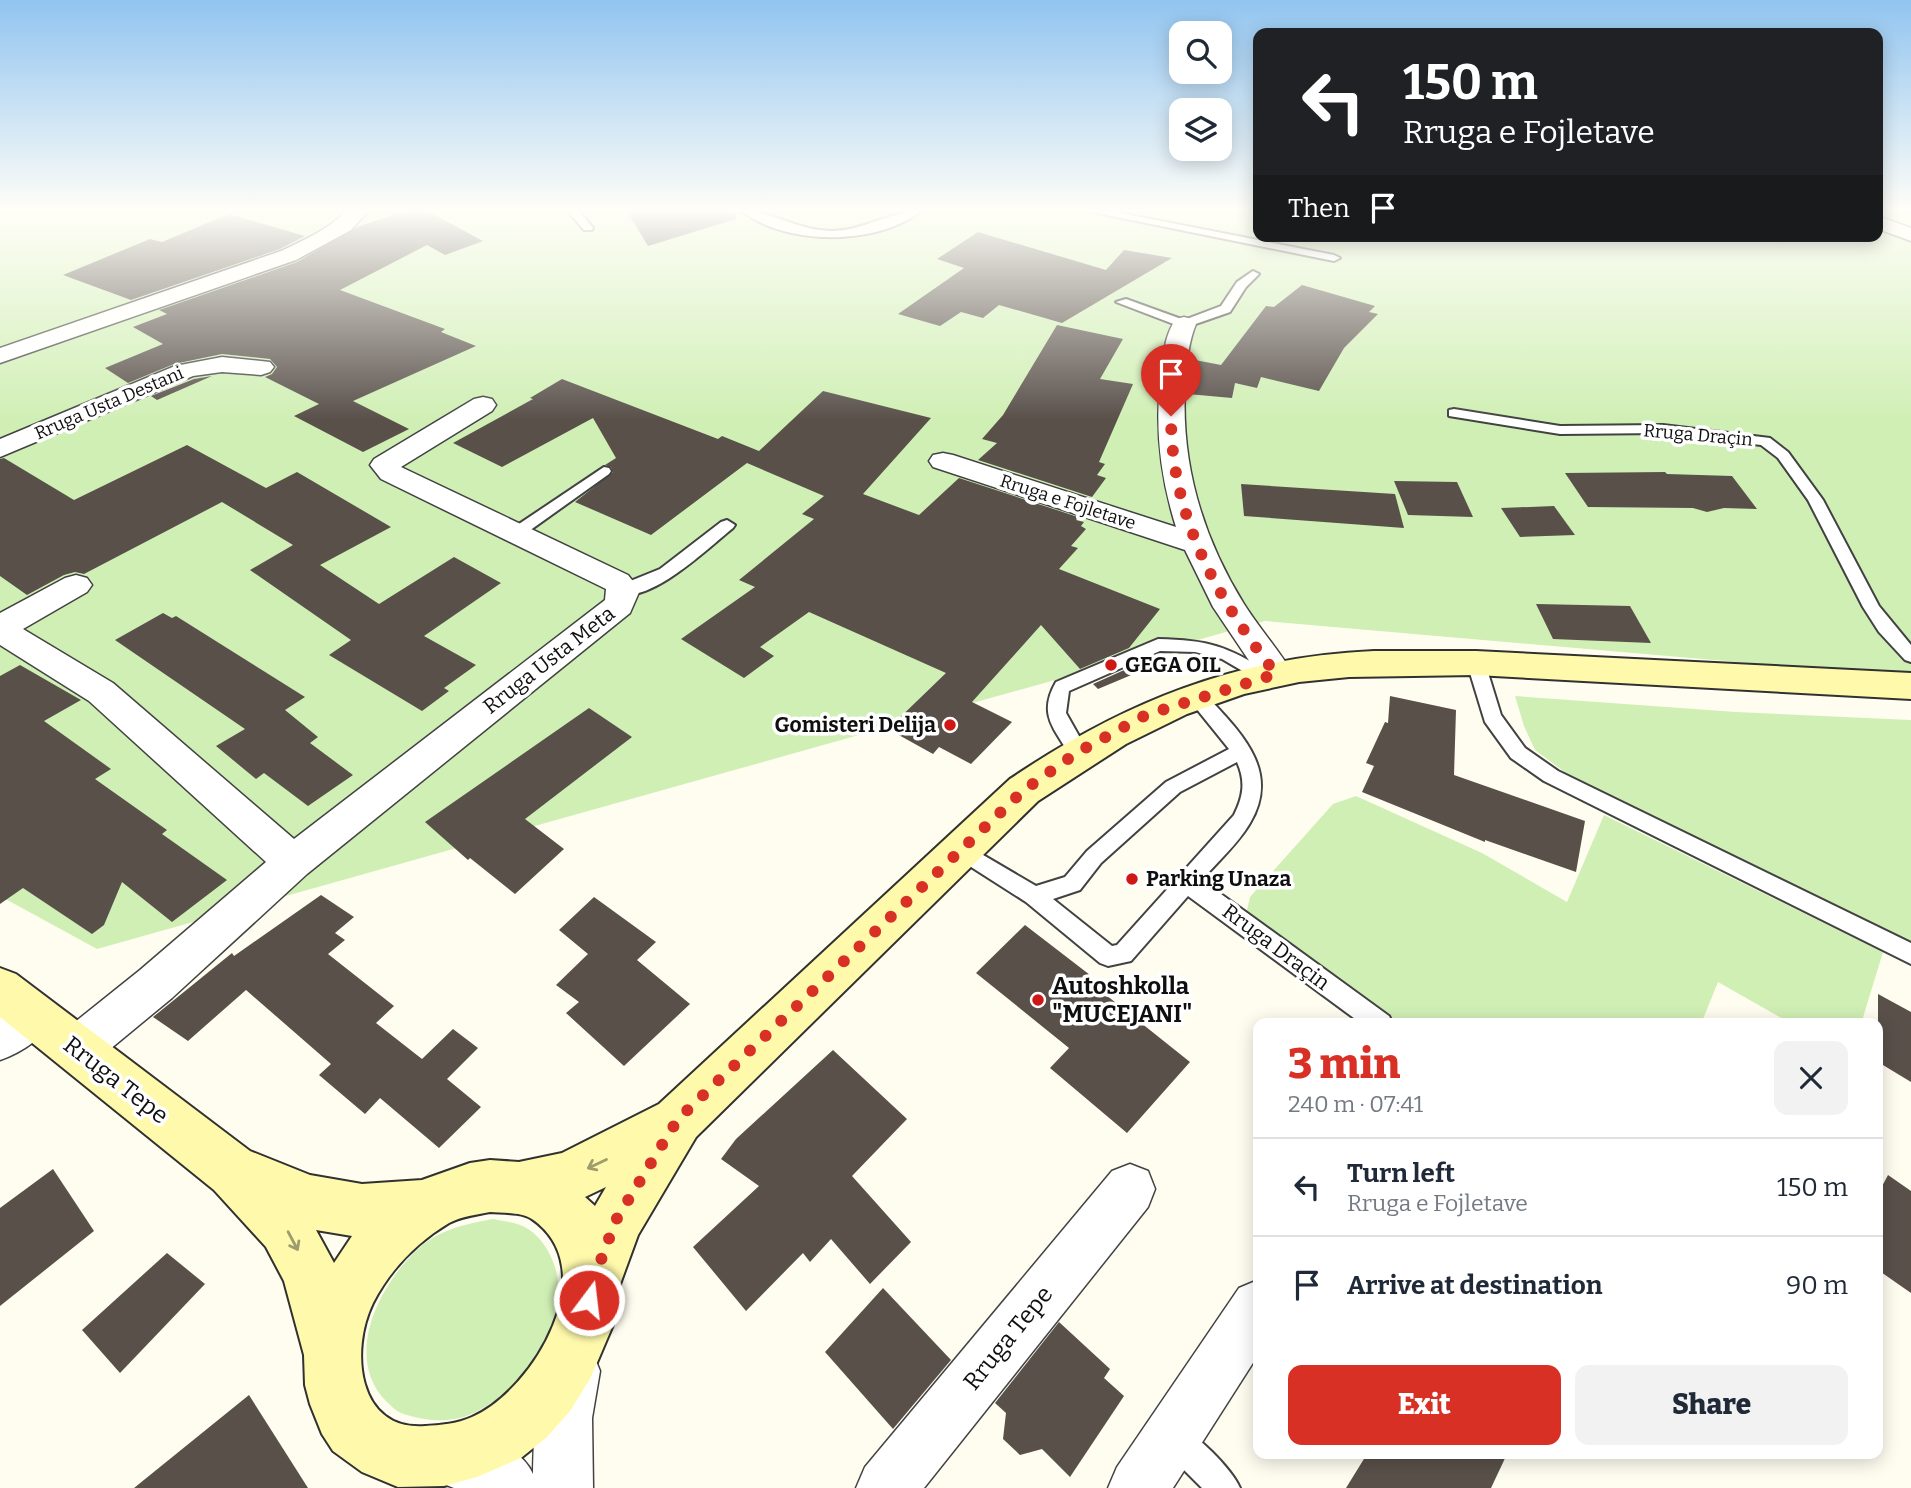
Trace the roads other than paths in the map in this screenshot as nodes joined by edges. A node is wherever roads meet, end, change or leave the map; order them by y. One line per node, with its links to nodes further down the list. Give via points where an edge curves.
1 (217, 280): 5 (street)
2 (1246, 280): 4 (lane, via 1226,309)
3 (1122, 302): 4 (lane)
4 (1184, 324): 14 (street, via 1178,335 1172,388 1171,443)
5 (0, 356)
6 (261, 368): 9 (street, Rruga Usta Destani, via 238,363 184,371)
7 (483, 405): 13 (street, Rruga Usta Meta, via 384,465 391,473)
8 (1454, 413): 18 (lane, Rruga Draçin, via 1560,430 1663,429 1765,441 1795,468 1885,627)
9 (0, 449)
10 (943, 461): 14 (street, Rruga e Fojletave)
11 (604, 471): 13 (lane)
12 (727, 525): 16 (lane, via 643,587)
13 (516, 533): 16 (street, Rruga Usta Meta, via 617,582)
14 (1194, 543): 20 (street)
15 (76, 585): 17 (street)
16 (624, 590): 26 (street, Rruga Usta Meta, via 620,605)
17 (0, 629): 26 (street, via 101,692)
18 (1911, 656)
19 (1476, 663): 20 (main road, via 1322,667); 21 (main road); 29 (lane, via 1492,717 1518,752 1551,776)
20 (1269, 676): 22 (main road); 23 (lane, via 1228,655 1195,646 1158,645 1062,687 1054,709)
21 (1911, 686)
22 (1196, 697): 23 (main road, via 1146,715); 24 (lane)
23 (1078, 752): 25 (main road, via 1024,790)
24 (1240, 752): 27 (lane, via 1252,768 1253,794 1242,820); 28 (lane, via 1173,787 1094,857 1072,884)
25 (961, 850): 28 (lane); 33 (main road)
26 (293, 862): 32 (street, Rruga Usta Meta)
27 (1186, 884): 28 (lane, via 1123,954 1108,956); 31 (lane, Rruga Draçin)
28 (1034, 896)
29 (1911, 954)
30 (11, 1014): 32 (main road, Rruga Tepe)
31 (1373, 1018)
32 (76, 1049): 34 (main road, Rruga Tepe)
33 (678, 1119): 35 (main road, one-way to 35, via 565,1179); 38 (main road, via 616,1220)
34 (233, 1171): 37 (main road, Rruga Tepe, via 310,1202 362,1211); 40 (main road, Rruga Tepe, one-way to 40, via 292,1239 310,1273)
35 (520, 1188): 37 (main road, Rruga Tepe, via 490,1186 458,1192); 38 (main road, Rruga Tepe, via 550,1199 572,1220 587,1249)
36 (1130, 1189): 46 (street, Rruga Tepe)
37 (426, 1207): 40 (main road, Rruga Tepe, via 391,1233 361,1268 340,1308)
38 (592, 1284): 41 (main road, Rruga Tepe)
39 (1253, 1314): 42 (street)
40 (331, 1350): 43 (main road, Rruga Tepe, via 335,1398 359,1436 399,1458)
41 (576, 1350): 43 (main road, Rruga Tepe, via 544,1398 499,1436); 45 (street, Rruga Tepe, via 563,1418)
42 (1172, 1436): 47 (street); 48 (lane)
43 (449, 1457): 44 (street, Rruga Tepe, via 486,1468)
44 (509, 1488)
45 (563, 1488)
46 (886, 1488)
47 (1138, 1488)
48 (1224, 1488)

